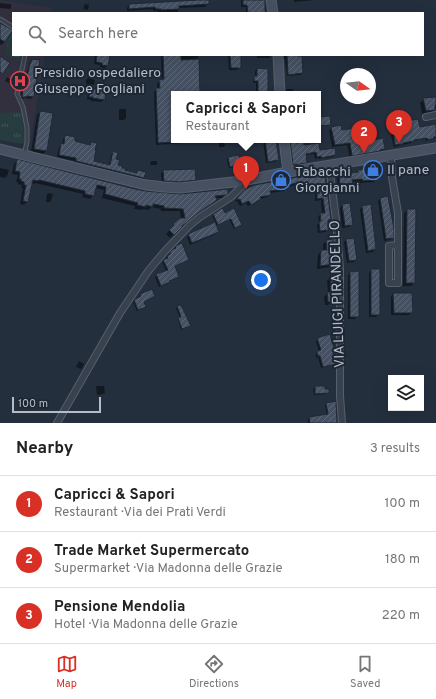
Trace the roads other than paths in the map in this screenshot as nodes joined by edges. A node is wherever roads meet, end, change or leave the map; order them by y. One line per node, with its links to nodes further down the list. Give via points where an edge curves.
1 (271, 0): 2 (main road)
2 (273, 12)
3 (0, 19): 4 (lane)
4 (12, 26)
5 (25, 56): 14 (lane, via 17,94 23,107 27,128)
6 (278, 56): 7 (main road)
7 (280, 91)
8 (436, 115): 9 (street)
9 (426, 117)
10 (284, 143): 16 (main road)
11 (436, 148): 13 (main road)
12 (0, 149): 14 (main road)
13 (391, 155): 15 (main road); 18 (street, via 398,212)
14 (24, 156): 17 (main road, via 164,187 195,187)
15 (329, 165): 16 (main road); 20 (street, VIA LUIGI PIRANDELLO, via 340,269)
16 (288, 172): 17 (main road)
17 (242, 181): 19 (street, via 241,187 231,197 190,225 149,270 120,313)
18 (398, 244): 18 (street, via 398,283 389,283 389,246)
19 (57, 423)
20 (342, 423)

